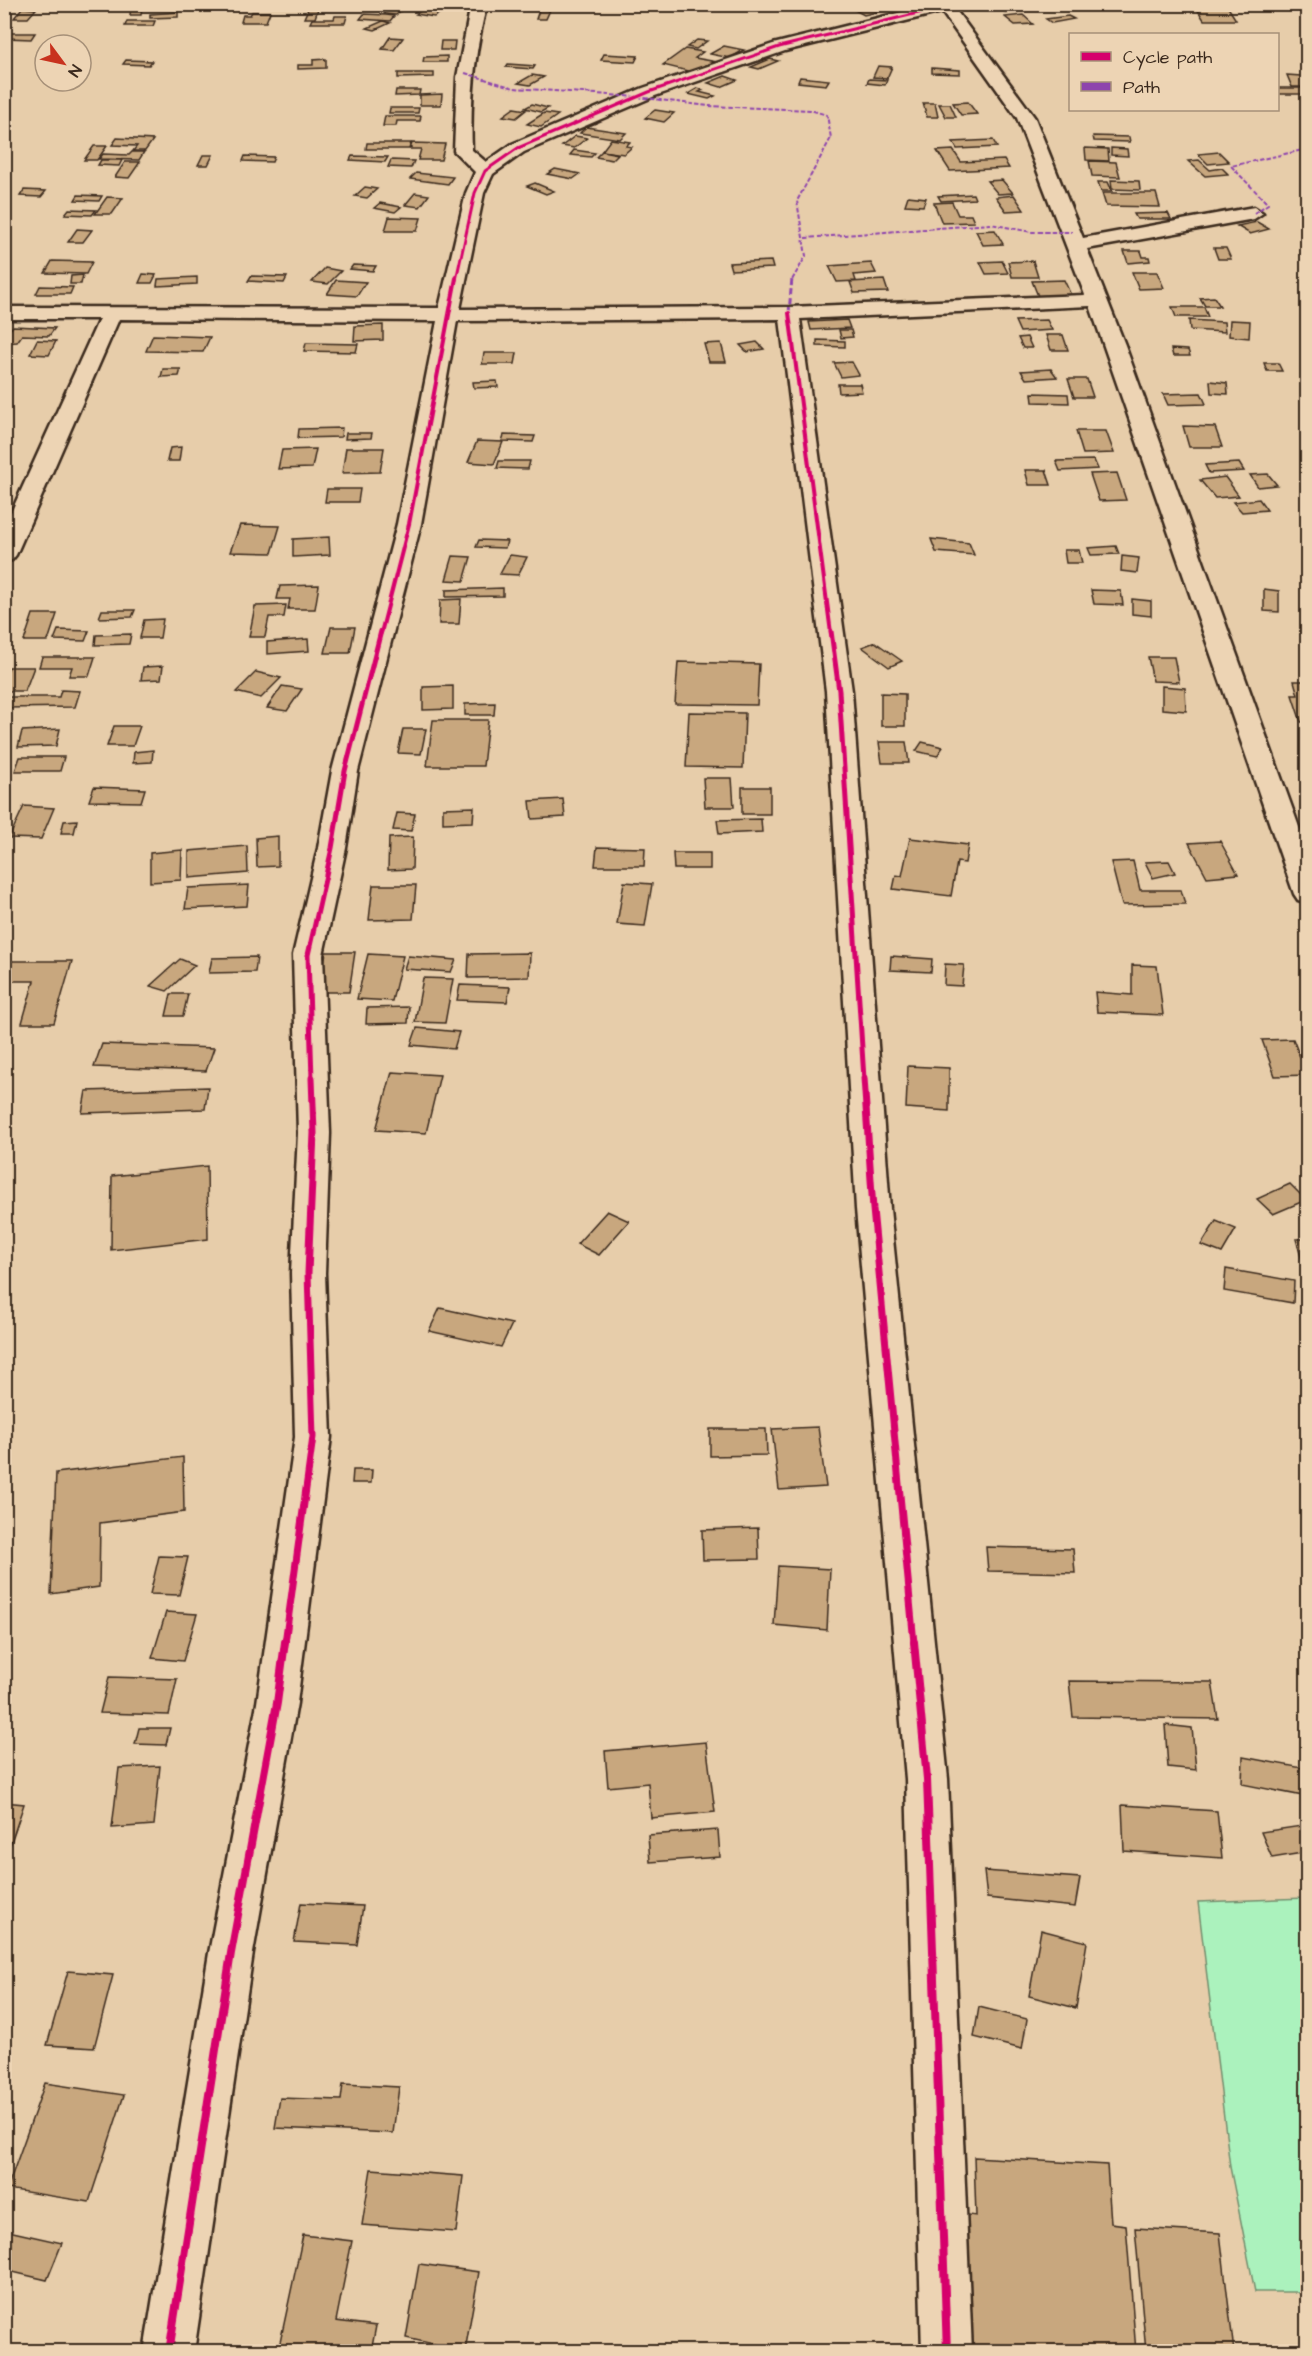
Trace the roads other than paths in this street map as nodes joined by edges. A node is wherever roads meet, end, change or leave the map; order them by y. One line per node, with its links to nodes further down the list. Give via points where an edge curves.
1 (478, 4): 3 (street, via 461,101 463,151)
2 (950, 6): 3 (street, via 779,47 649,92 518,148); 5 (street, via 1026,118)
3 (485, 171): 10 (street, via 475,194)
4 (1254, 213): 5 (street)
5 (1077, 245): 6 (street)
6 (1098, 300): 9 (street); 12 (street)
7 (4, 313): 8 (street)
8 (112, 313): 10 (street); 11 (street)
9 (789, 313): 10 (street); 14 (street, via 838,691 873,1209 927,1779)
10 (448, 315): 13 (street, via 409,524 345,771 308,955 314,1133 308,1273 313,1437 277,1703 231,1953)
11 (4, 555)
12 (1308, 894)
13 (169, 2352)
14 (947, 2352)

